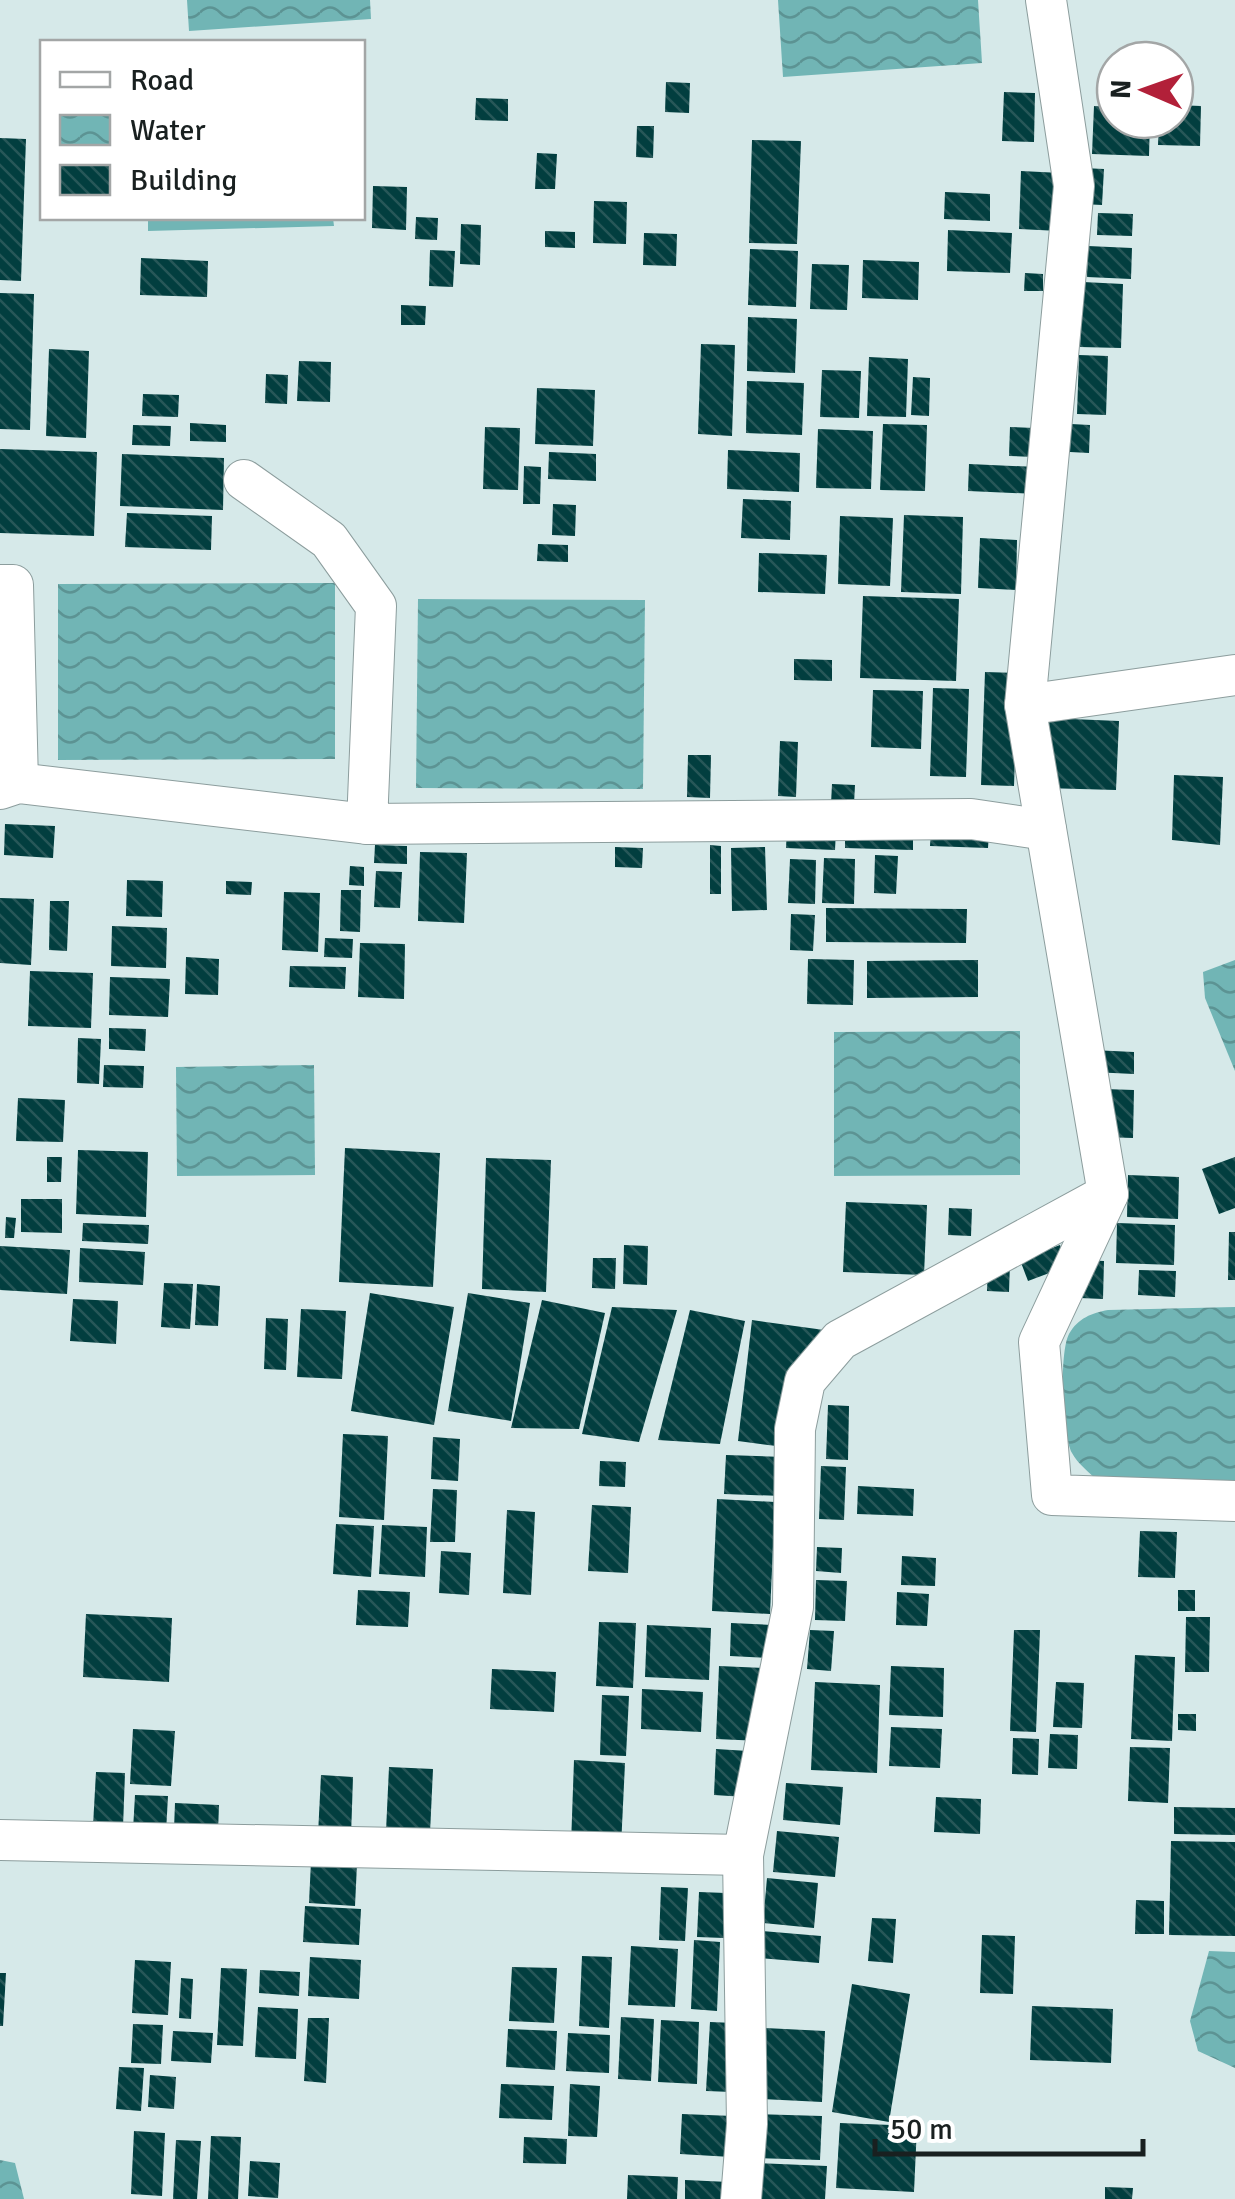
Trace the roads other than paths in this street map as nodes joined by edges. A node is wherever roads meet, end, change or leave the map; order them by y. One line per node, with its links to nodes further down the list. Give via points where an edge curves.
1 (1046, 0): 5 (street, via 1074,186)
2 (244, 480): 7 (street, via 328,540 376,606)
3 (0, 585): 6 (street, via 13,585)
4 (1235, 675): 5 (street)
5 (1025, 705): 8 (street)
6 (9, 786): 7 (street)
7 (366, 824): 8 (street, via 971,820)
8 (1046, 830): 9 (street)
9 (1108, 1194): 10 (street, via 1038,1342 1052,1494); 12 (street, via 840,1340 805,1382 796,1430 793,1607)
10 (1235, 1501)
11 (0, 1840): 12 (street)
12 (743, 1855): 13 (street, via 748,2124)
13 (740, 2199)

